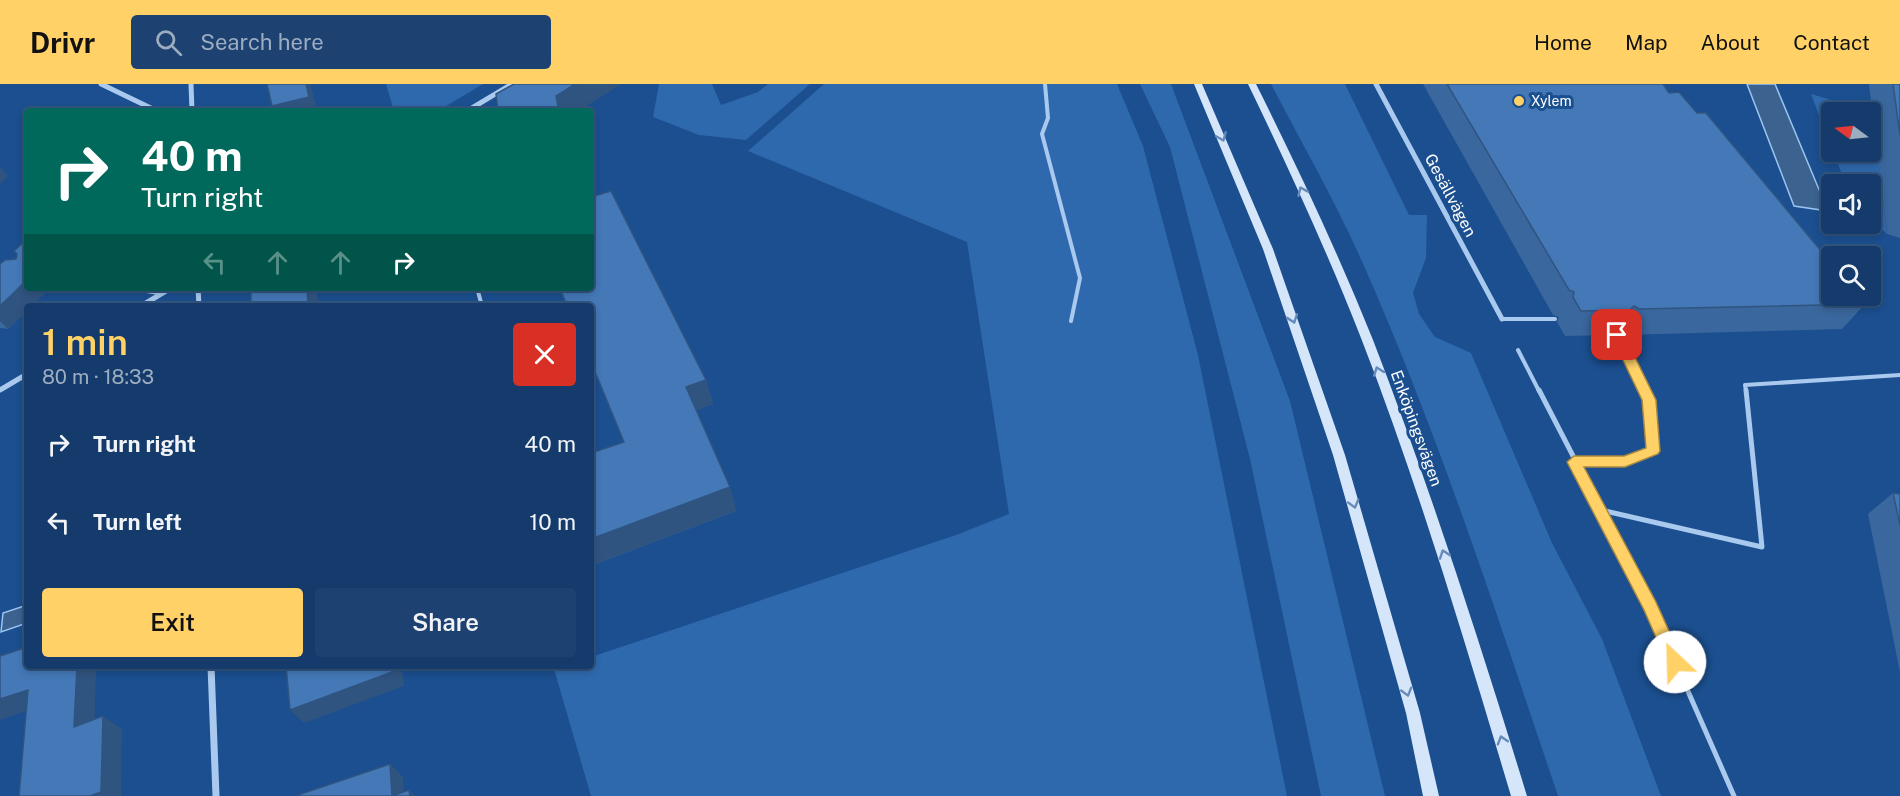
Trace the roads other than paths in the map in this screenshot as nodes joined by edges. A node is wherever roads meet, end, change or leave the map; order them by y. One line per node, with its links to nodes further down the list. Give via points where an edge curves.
1 (101, 84): 8 (street)
2 (191, 84): 9 (street)
3 (512, 84): 10 (street)
4 (1045, 84): 17 (lane, via 1048,118 1042,134 1080,278)
5 (1198, 84): 27 (main road, one-way to 27, via 1268,249 1340,455 1413,713)
6 (1252, 84): 28 (main road, Enköpingsvägen, one-way to 6, via 1461,604 1366,339)
7 (1376, 84): 15 (street, Gesällvägen)
8 (151, 108)
9 (192, 108)
10 (472, 108)
11 (150, 291): 13 (street)
12 (166, 291): 13 (street)
13 (163, 293): 14 (street)
14 (146, 303)
15 (1502, 319): 16 (lane)
16 (1555, 319)
17 (1071, 321)
18 (1617, 335): 23 (lane, via 1649,400 1653,451 1625,461)
19 (1518, 350): 23 (lane)
20 (1900, 375): 24 (lane, via 1745,385 1762,547)
21 (24, 376): 22 (street)
22 (0, 390)
23 (1574, 462): 24 (lane)
24 (1601, 510): 29 (lane, via 1651,607)
25 (212, 669): 26 (street)
26 (216, 796)
27 (1431, 796)
28 (1520, 796)
29 (1734, 796)

